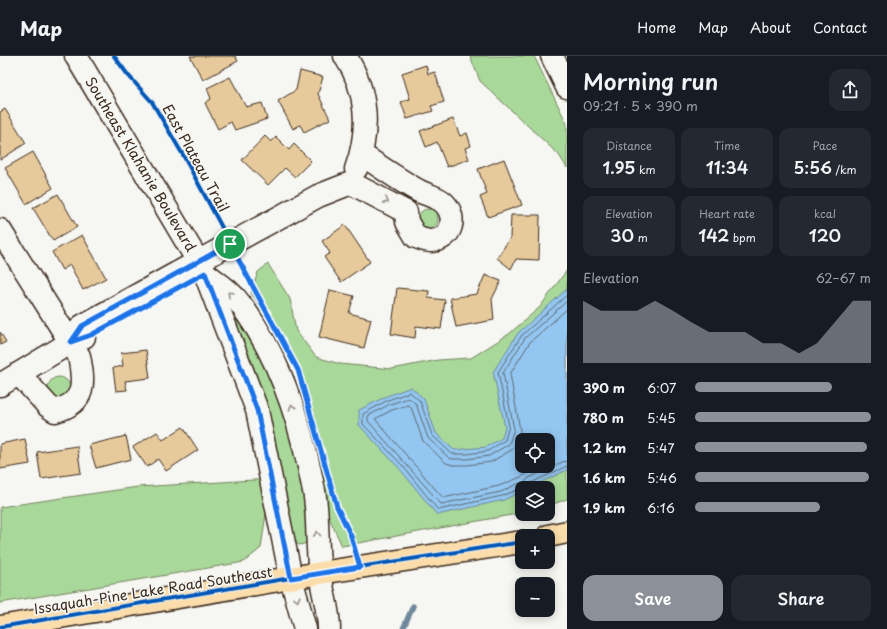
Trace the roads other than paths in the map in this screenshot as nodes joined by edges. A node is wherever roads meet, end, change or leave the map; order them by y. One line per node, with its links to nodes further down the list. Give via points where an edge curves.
1 (76, 56): 10 (street, Southeast Klahanie Boulevard)
2 (345, 56): 5 (street, via 355,70 362,91 365,120)
3 (552, 56): 4 (street)
4 (567, 87)
5 (362, 155): 6 (street); 7 (street)
6 (352, 183): 8 (street, one-way to 8); 10 (street, via 318,196)
7 (419, 191): 8 (street); 8 (street, via 444,202 451,213 453,223 449,232 432,241 416,237 407,222)
8 (406, 212)
9 (0, 230): 11 (street)
10 (202, 267): 11 (street, via 82,326); 17 (street, Southeast Klahanie Boulevard, one-way to 10, via 314,492 293,409 277,368 241,304); 18 (street, Southeast Klahanie Boulevard, via 257,410)
11 (71, 342): 12 (street); 12 (street, via 79,356 82,390 79,397 63,409 55,411 48,406)
12 (19, 374): 13 (street)
13 (0, 385)
14 (567, 532): 15 (main road)
15 (555, 535)
16 (515, 543): 17 (main road, Issaquah-Pine Lake Road Southeast)
17 (320, 573): 18 (main road, Issaquah-Pine Lake Road Southeast); 19 (street, Southeast Klahanie Boulevard)
18 (291, 578): 20 (street, Southeast Klahanie Boulevard, one-way to 20); 21 (main road, Issaquah-Pine Lake Road Southeast)
19 (329, 622)
20 (304, 625)
21 (0, 627)

